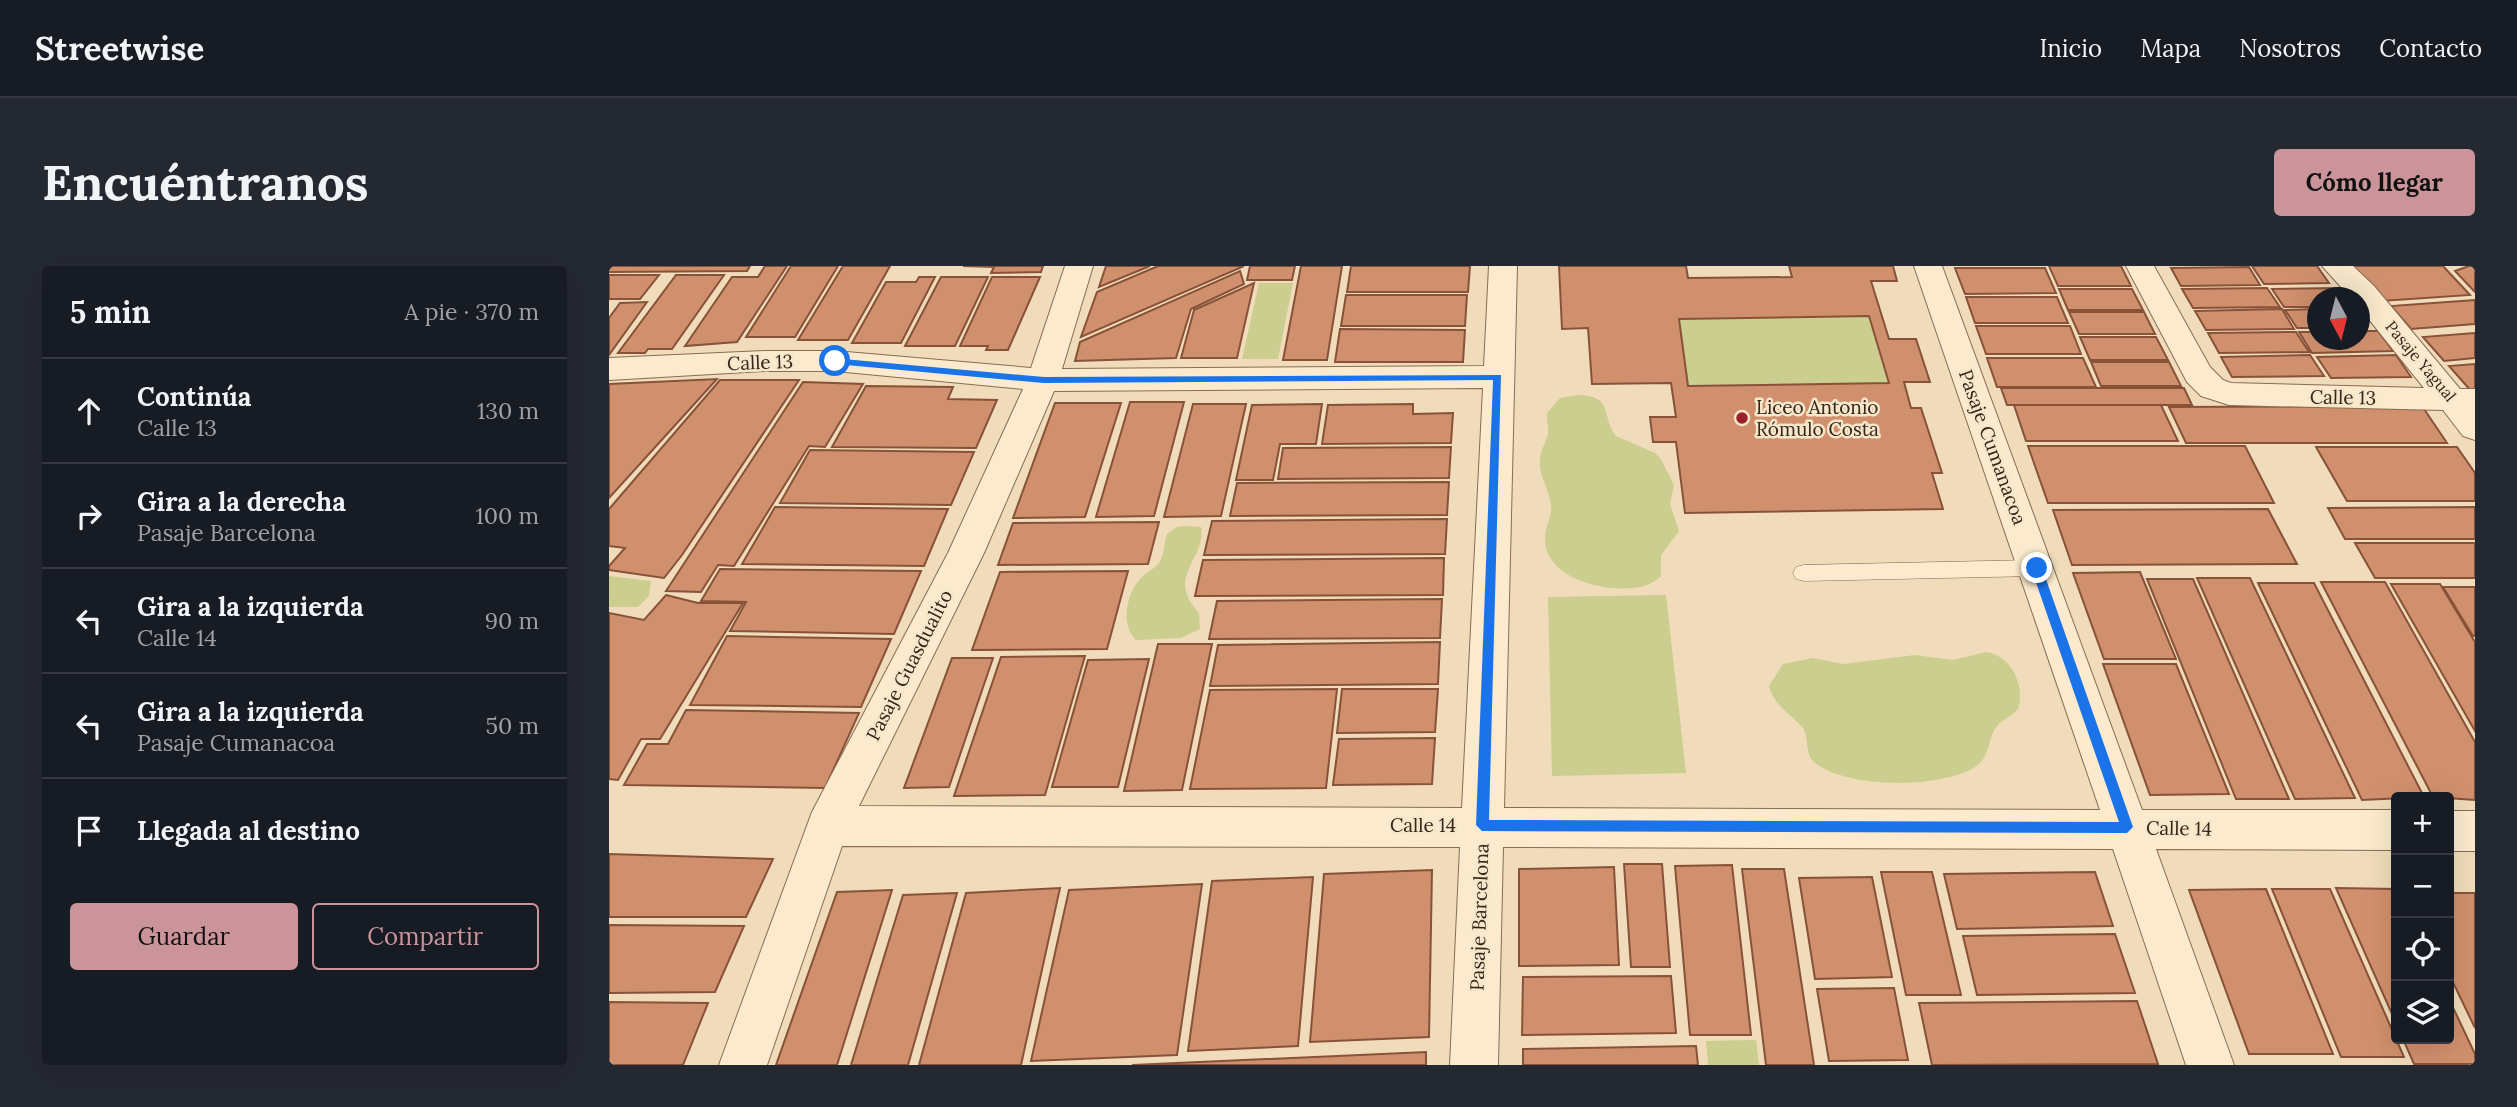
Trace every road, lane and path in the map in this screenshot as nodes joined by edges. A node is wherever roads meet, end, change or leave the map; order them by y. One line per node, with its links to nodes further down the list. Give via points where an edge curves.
1 (1079, 266): 8 (street, Pasaje Guasdualito)
2 (1503, 266): 7 (street, Pasaje Barcelona)
3 (1928, 266): 11 (street, Pasaje Cumanacoa)
4 (2140, 266): 9 (street, Calle 13, via 2198,374 2212,388 2229,394)
5 (2336, 266): 9 (street, Pasaje Yagual)
6 (609, 369): 8 (street, Calle 13, via 835,361)
7 (1498, 377): 8 (street, Calle 13); 14 (street, Pasaje Barcelona)
8 (1044, 380): 13 (street, Pasaje Guasdualito, via 966,553)
9 (2464, 400): 10 (street, Pasaje Yagual)
10 (2475, 428)
11 (2037, 568): 12 (lane); 15 (street, Pasaje Cumanacoa)
12 (1804, 573)
13 (827, 825): 14 (street, Calle 14); 19 (street, Pasaje Guasdualito)
14 (1482, 825): 15 (street, Calle 14); 20 (street, Pasaje Barcelona)
15 (2127, 827): 16 (street, Calle 14); 21 (street, Pasaje Cumanacoa)
16 (2391, 830)
17 (2454, 831): 18 (street)
18 (2475, 831)
19 (743, 1065)
20 (1474, 1065)
21 (2210, 1065)

